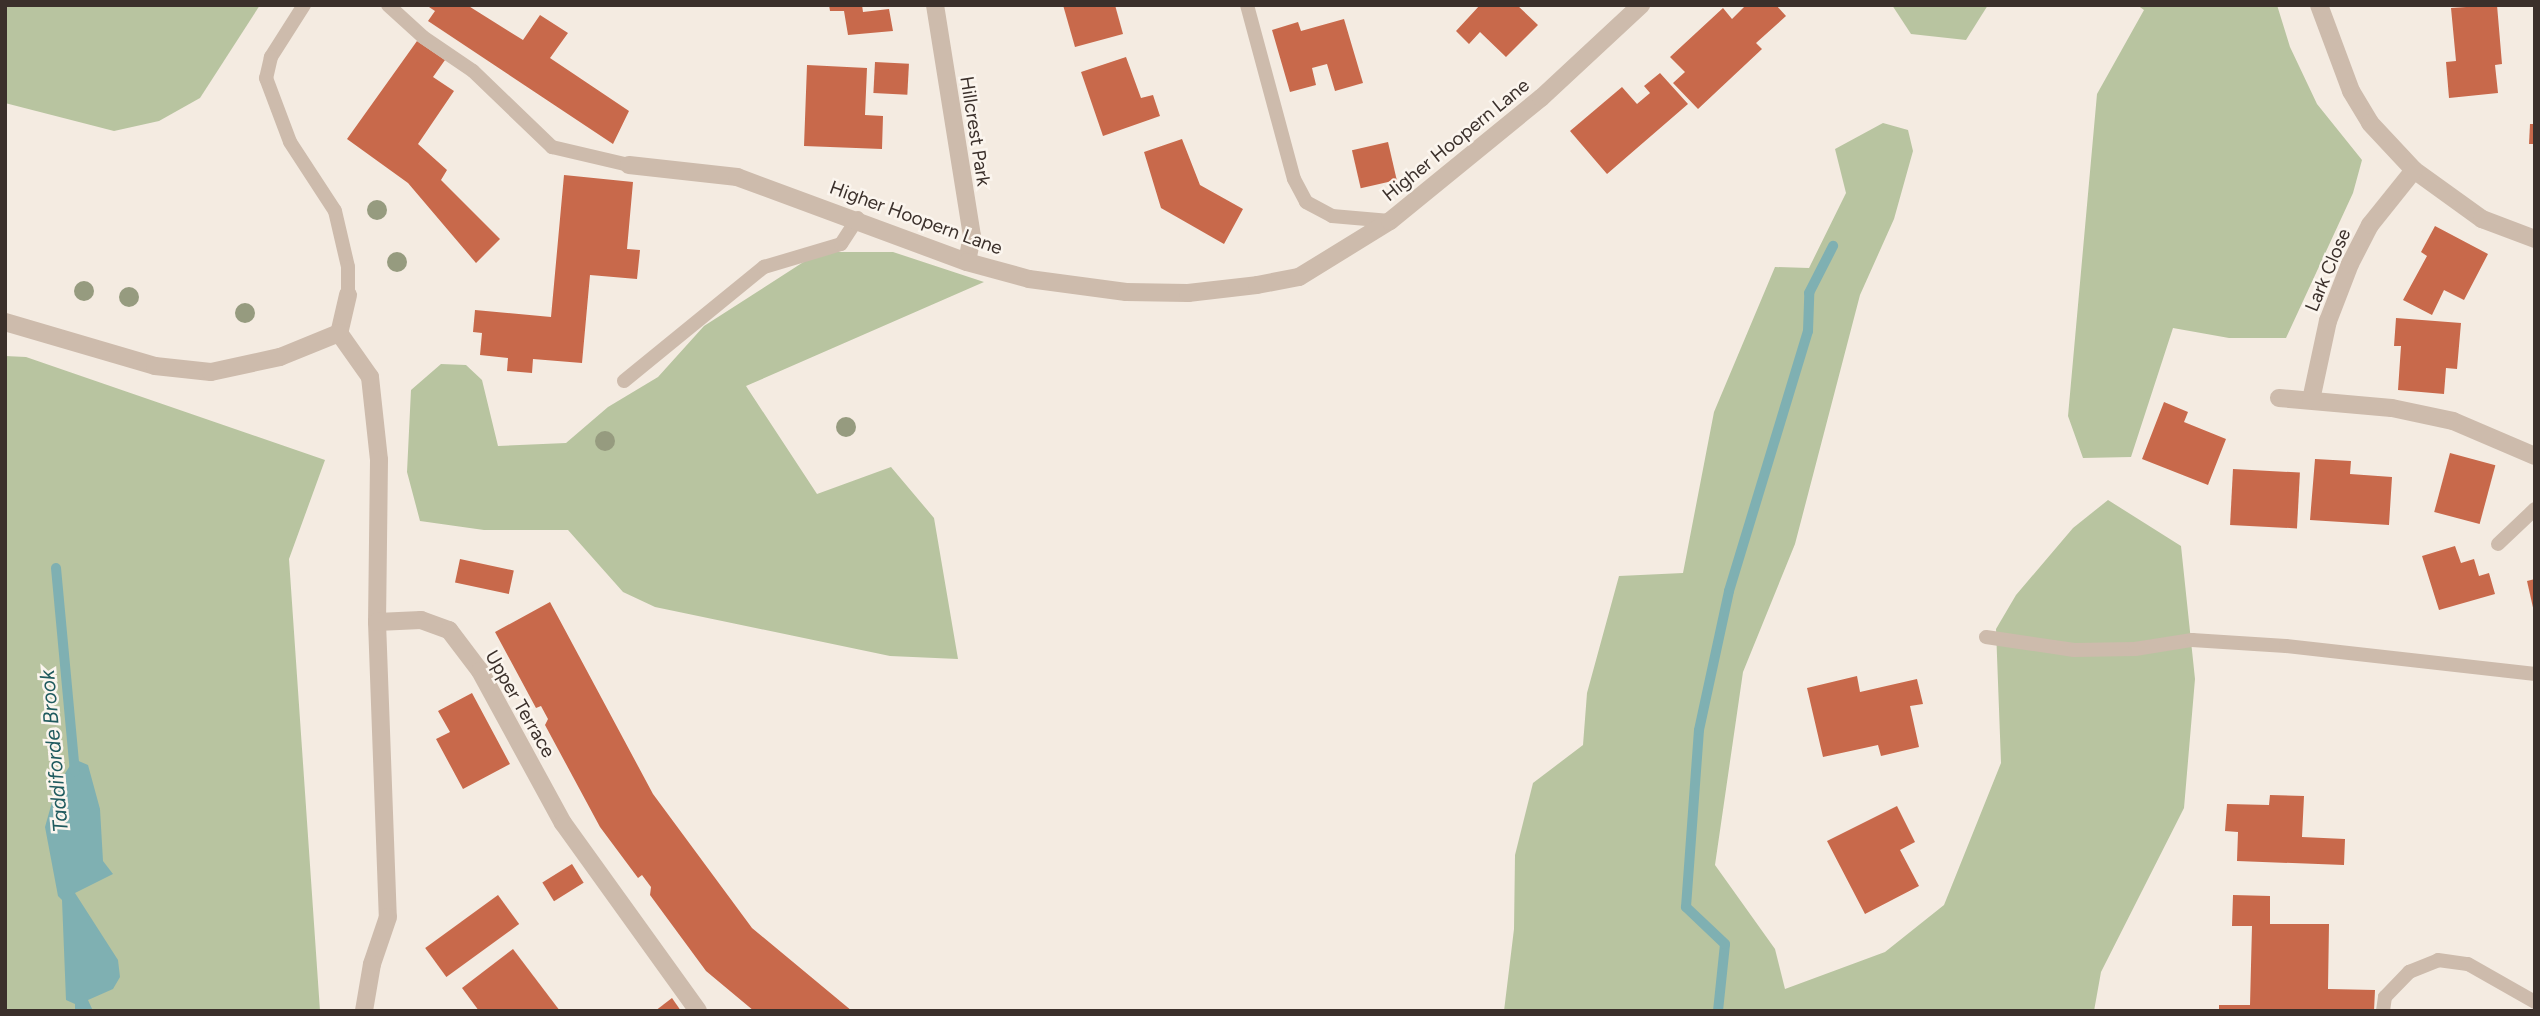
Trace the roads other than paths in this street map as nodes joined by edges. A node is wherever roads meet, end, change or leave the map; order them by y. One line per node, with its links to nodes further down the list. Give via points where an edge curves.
1 (304, 5): 13 (lane, via 271,57 266,78 290,142 334,211 348,267)
2 (388, 5): 7 (lane, via 423,37 473,71 552,147)
3 (935, 5): 12 (street, Hillcrest Park, via 972,236)
4 (1247, 5): 10 (lane, via 1294,179 1306,202 1332,216)
5 (1641, 5): 10 (street, Higher Hoopern Lane, via 1541,98)
6 (2319, 5): 8 (street, via 2351,91 2370,123)
7 (629, 165): 9 (street, Higher Hoopern Lane, via 737,177)
8 (2414, 170): 11 (street, via 2482,219); 18 (street, Lark Close, via 2370,225 2350,264 2328,321)
9 (858, 218): 12 (street, Higher Hoopern Lane); 16 (lane, via 841,244 764,267)
10 (1390, 221): 12 (street, Higher Hoopern Lane, via 1299,277 1188,293 1084,288)
11 (2535, 239)
12 (967, 262)
13 (348, 295): 15 (street)
14 (5, 321): 15 (street, via 155,366 211,372 280,358)
15 (339, 333): 22 (street, via 370,377 375,398)
16 (624, 381)
17 (2279, 398): 18 (street)
18 (2311, 400): 19 (street, via 2392,408 2454,421)
19 (2535, 456)
20 (2535, 509): 21 (lane)
21 (2498, 544)
22 (377, 622): 26 (street, via 388,917); 27 (street, Upper Terrace, via 421,620 449,630 480,671 563,823)
23 (1986, 637): 24 (lane, via 2074,650 2219,641)
24 (2535, 674)
25 (2535, 1002): 28 (lane, via 2468,964 2438,960 2409,972 2385,997)
26 (363, 1011)
27 (698, 1011)
28 (2383, 1011)

